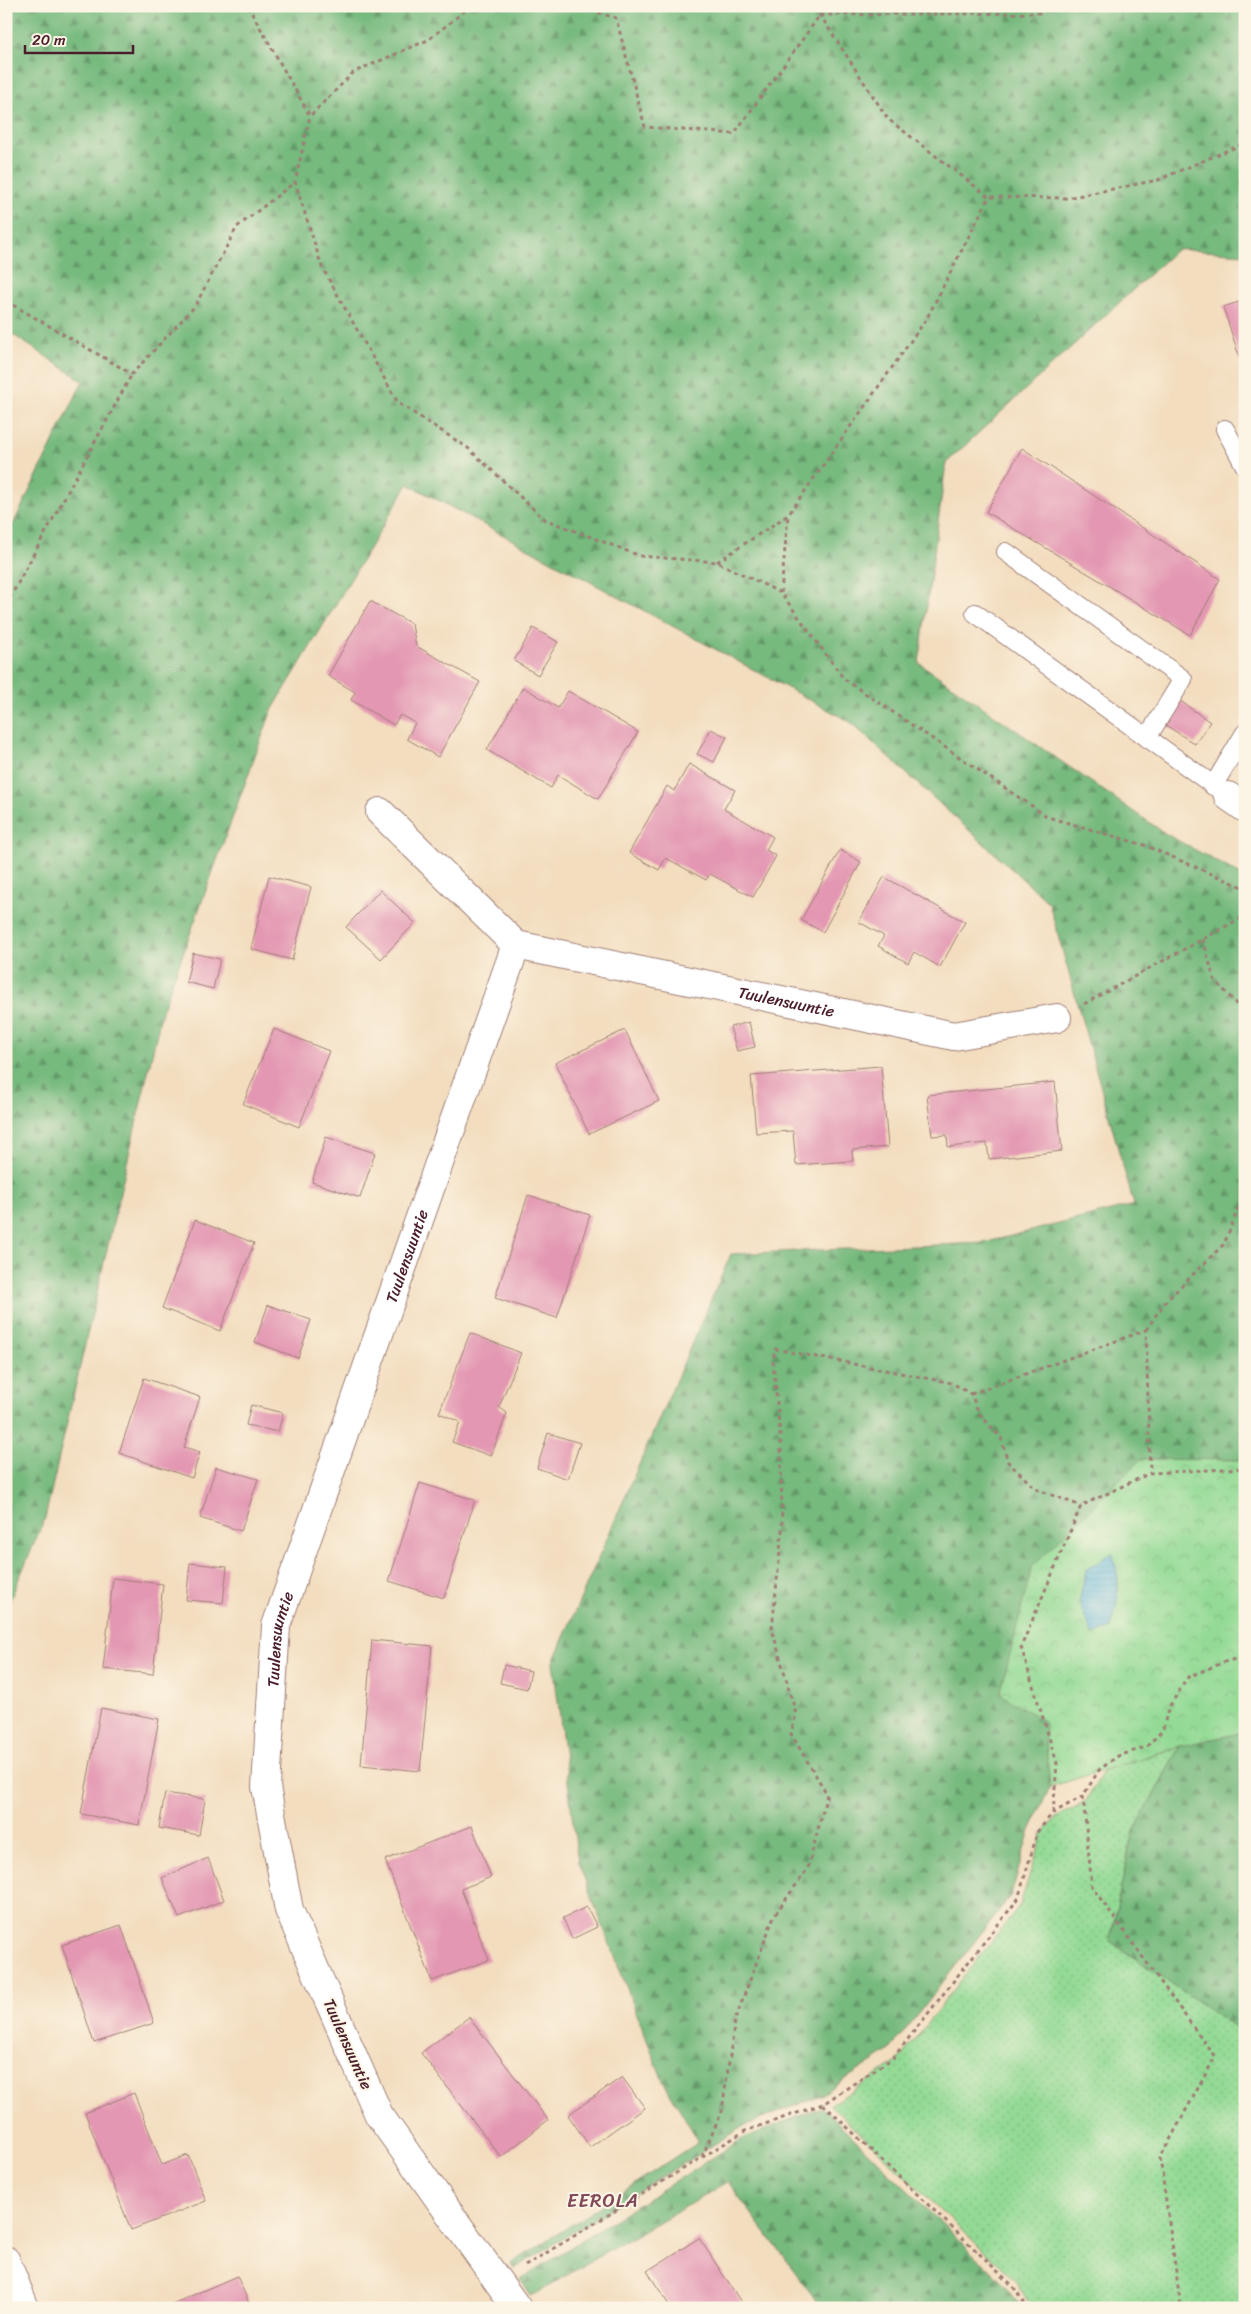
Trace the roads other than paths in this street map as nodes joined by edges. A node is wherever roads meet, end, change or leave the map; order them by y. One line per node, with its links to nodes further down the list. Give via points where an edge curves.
1 (1225, 429): 2 (lane)
2 (1245, 466)
3 (1006, 552): 6 (lane, via 1183,679)
4 (975, 613): 6 (lane)
5 (1245, 733): 7 (lane)
6 (1147, 738): 7 (lane)
7 (1229, 797)
8 (380, 812): 9 (street)
9 (516, 945): 10 (street, Tuulensuuntie, via 954,1036); 13 (street, Tuulensuuntie, via 276,1626 266,1787 289,1910 379,2115)
10 (1057, 1018)
11 (6, 2260): 12 (street)
12 (26, 2308)
13 (517, 2308)

